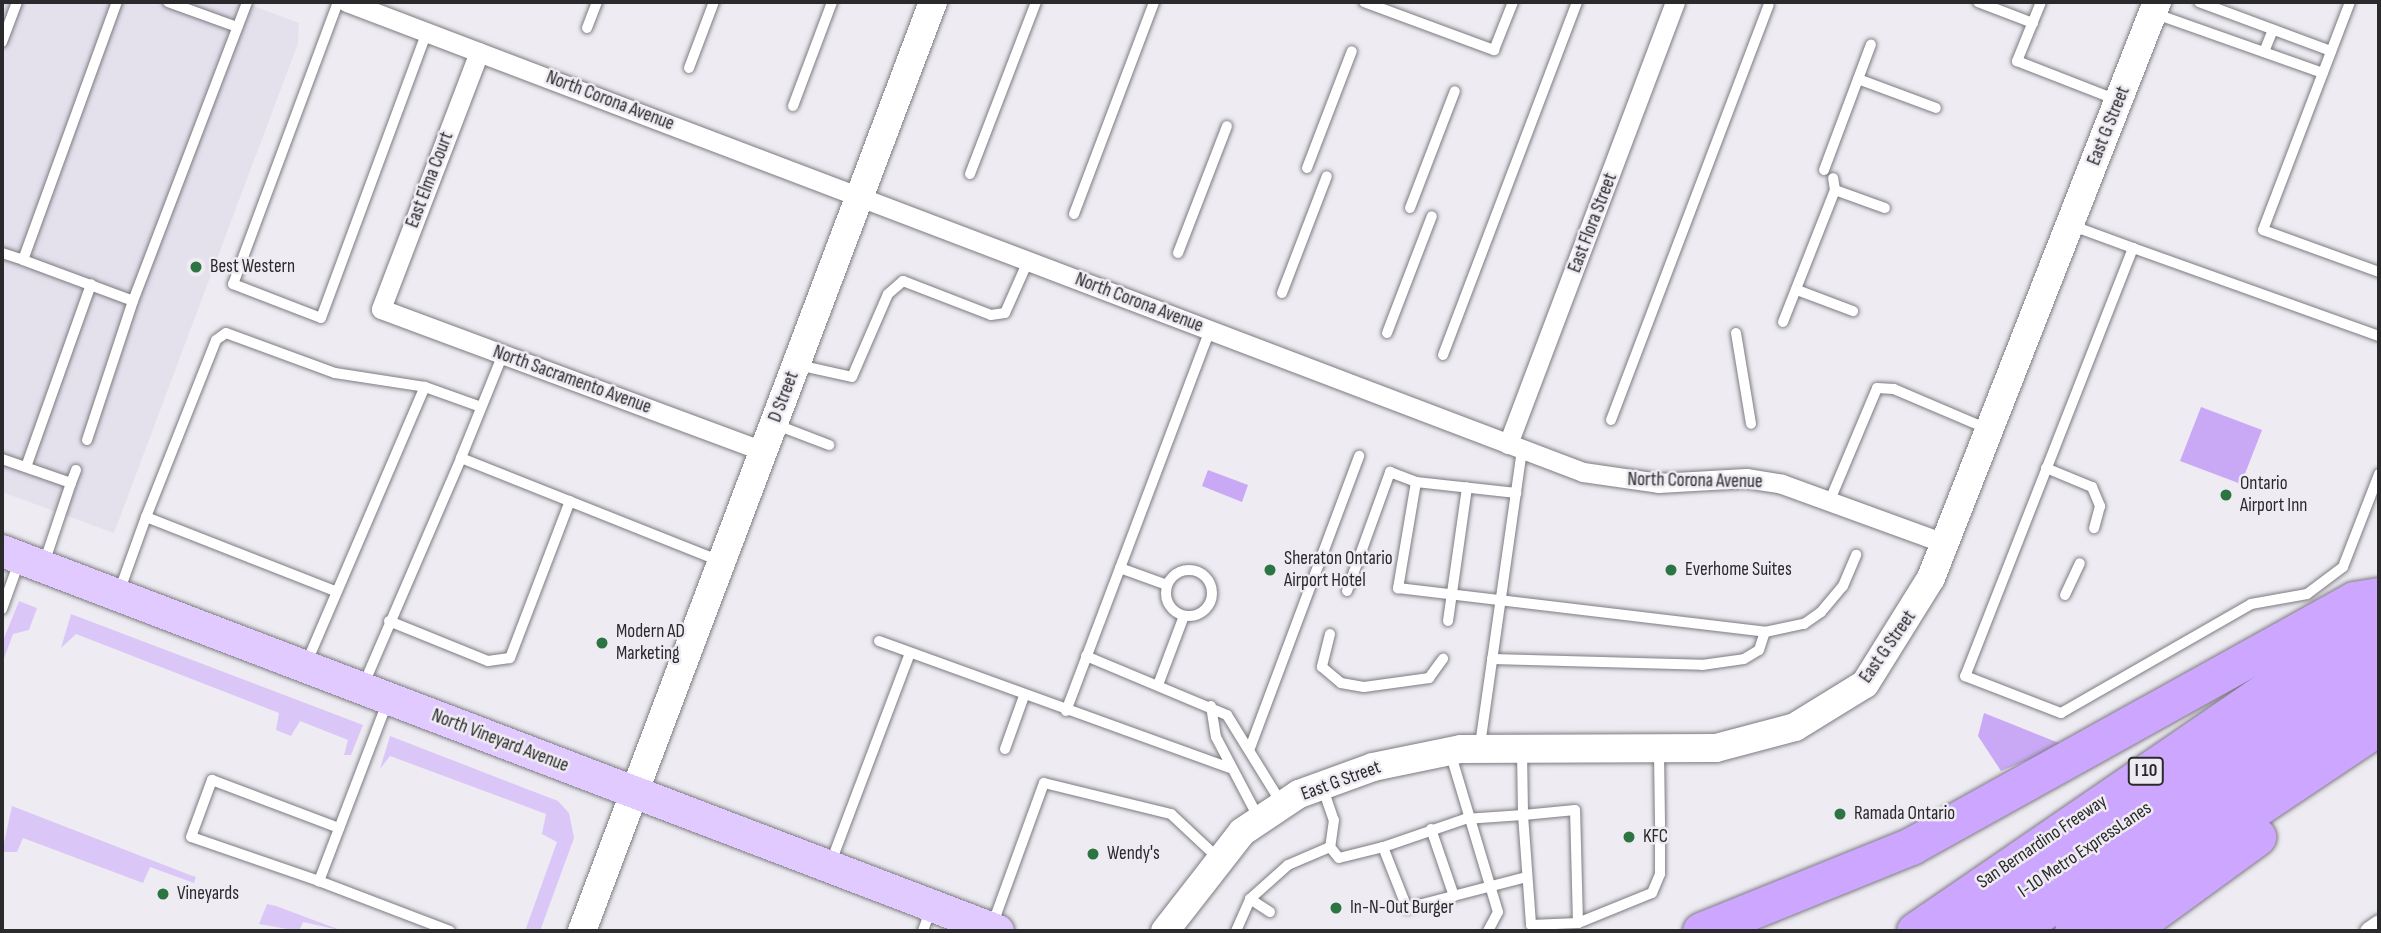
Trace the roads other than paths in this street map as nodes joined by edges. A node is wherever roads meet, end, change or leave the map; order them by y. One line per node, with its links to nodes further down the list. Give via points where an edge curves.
1 (17, 2): 28 (lane)
2 (117, 2): 57 (lane)
3 (168, 2): 24 (lane)
4 (247, 2): 24 (lane)
5 (338, 2): 27 (lane, via 233,284 321,318)
6 (347, 2): 27 (street, North Corona Avenue)
7 (597, 2): 25 (lane)
8 (714, 2): 34 (lane)
9 (832, 2): 39 (lane)
10 (933, 2): 48 (street, D Street)
11 (1036, 2): 44 (lane)
12 (1154, 2): 51 (lane)
13 (1364, 2): 14 (lane, via 1494,50)
14 (1513, 2)
15 (1577, 2): 72 (lane)
16 (1675, 2): 82 (street, East Flora Street)
17 (1978, 2): 23 (lane)
18 (2040, 2): 23 (lane)
19 (2199, 2): 26 (lane)
20 (2350, 2): 31 (lane)
21 (1769, 5): 76 (lane)
22 (2154, 7): 33 (lane); 38 (street, East G Street)
23 (2033, 23): 38 (lane, via 2017,61)
24 (237, 27): 63 (lane)
25 (587, 28)
26 (2273, 30): 31 (lane); 33 (lane)
27 (427, 32): 32 (street, North Corona Avenue)
28 (2, 42)
29 (1871, 44): 36 (lane)
30 (1352, 51): 42 (lane)
31 (2331, 51): 35 (lane)
32 (479, 52): 48 (street, North Corona Avenue); 64 (street, East Elma Court)
33 (2264, 52): 35 (lane)
34 (690, 68)
35 (2323, 74): 59 (lane, via 2263,230)
36 (1858, 79): 40 (lane); 43 (lane)
37 (1455, 91): 49 (lane)
38 (2119, 101): 53 (street, East G Street)
39 (793, 106)
40 (1936, 108)
41 (1227, 126): 56 (lane)
42 (1307, 168)
43 (1824, 170)
44 (970, 174)
45 (1327, 176): 62 (lane)
46 (1833, 178): 47 (lane)
47 (1835, 190): 50 (lane); 61 (lane)
48 (862, 196): 58 (street, North Corona Avenue); 73 (street, D Street)
49 (1410, 208)
50 (1885, 208)
51 (1074, 214)
52 (1432, 216): 68 (lane)
53 (2070, 224): 54 (lane); 79 (street, East G Street)
54 (2133, 248): 70 (lane); 88 (lane)
55 (2, 253): 57 (lane)
56 (1178, 253)
57 (23, 260): 60 (lane)
58 (1028, 261): 67 (street, North Corona Avenue); 73 (lane, via 1011,308 998,315 919,284 894,285 852,377 844,380)
59 (2379, 272)
60 (91, 284): 63 (lane); 87 (lane)
61 (1797, 290): 65 (lane); 66 (lane)
62 (1282, 293)
63 (133, 301): 80 (lane)
64 (381, 309): 71 (street, North Sacramento Avenue)
65 (1853, 311)
66 (1783, 323)
67 (1210, 330): 82 (street, North Corona Avenue); 104 (lane)
68 (1387, 333)
69 (1736, 333): 78 (lane)
70 (2379, 336)
71 (503, 354): 75 (lane); 83 (street, North Sacramento Avenue)
72 (1443, 355)
73 (796, 364): 77 (street, D Street)
74 (425, 387): 75 (lane); 97 (lane, via 335,373 226,333 216,340); 106 (lane)
75 (481, 407): 85 (lane)
76 (1611, 419)
77 (773, 423): 81 (lane); 83 (street, D Street)
78 (1751, 424)
79 (1989, 429): 95 (lane, via 1894,389 1877,388 1868,398); 99 (street, East G Street)
80 (87, 440)
81 (829, 445)
82 (1515, 447): 94 (lane); 95 (street, North Corona Avenue, via 1621,480 1746,478)
83 (763, 451): 102 (street, D Street)
84 (1359, 456): 135 (lane)
85 (461, 458): 96 (lane); 116 (lane)
86 (2, 459): 87 (lane)
87 (26, 467): 92 (lane)
88 (2046, 468): 90 (lane, via 1965,676 2061,713 2251,604 2307,594 2343,567); 98 (lane, via 2092,487 2100,506)
89 (76, 470): 92 (lane)
90 (2379, 474)
91 (1416, 481): 93 (lane); 107 (lane, via 1390,472); 108 (lane, via 1398,588)
92 (71, 483): 101 (lane)
93 (1467, 487): 94 (lane); 108 (lane)
94 (1516, 493): 112 (lane)
95 (1830, 500): 99 (street, North Corona Avenue)
96 (570, 502): 102 (lane); 116 (lane, via 510,659 488,661)
97 (146, 517): 106 (lane); 110 (lane)
98 (2094, 528)
99 (1944, 543): 138 (street, East G Street, via 1914,611 1865,684 1795,727 1716,748)
100 (1856, 555): 118 (lane, via 1843,586 1821,612 1804,624)
101 (22, 559): 110 (main road, North Vineyard Avenue); 113 (lane)
102 (720, 562): 143 (street, D Street)
103 (2080, 563): 109 (lane)
104 (1120, 568): 105 (lane); 123 (lane)
105 (1167, 585): 115 (lane, via 1167,600); 115 (lane, via 1184,570 1200,572 1210,582 1206,610)
106 (335, 591): 126 (lane)
107 (1347, 591)
108 (1452, 594): 112 (lane); 117 (lane)
109 (2065, 595)
110 (118, 596): 126 (main road, North Vineyard Avenue)
111 (2379, 596): 168 (highway, via 2354,600 1911,846)
112 (1500, 600): 118 (lane); 125 (lane)
113 (2, 609)
114 (2379, 613): 169 (highway, San Bernardino Freeway / I 10)
115 (1184, 615): 127 (lane)
116 (389, 621): 129 (lane)
117 (1448, 621)
118 (1765, 632): 125 (lane, via 1759,650 1744,659 1702,665)
119 (1330, 634): 124 (lane, via 1322,667 1341,683 1364,687 1429,678)
120 (878, 641): 122 (lane)
121 (2379, 652): 170 (highway, I-10 Metro ExpressLanes)
122 (910, 653): 130 (lane); 152 (lane)
123 (1086, 656): 127 (lane); 132 (lane)
124 (1443, 659)
125 (1492, 659): 136 (lane)
126 (305, 666): 129 (main road, North Vineyard Avenue)
127 (1158, 685): 131 (lane)
128 (2379, 686): 171 (highway, I-10 Metro ExpressLanes)
129 (375, 693): 143 (main road, North Vineyard Avenue); 147 (lane)
130 (1024, 695): 132 (lane); 139 (lane)
131 (1211, 706): 135 (lane, via 1238,726); 141 (lane)
132 (1066, 711): 141 (lane)
133 (2379, 726): 172 (highway)
134 (2379, 746): 173 (highway)
135 (1250, 748): 144 (lane)
136 (1479, 749): 137 (street, East G Street); 140 (street, East G Street)
137 (1522, 749): 138 (street, East G Street); 145 (lane)
138 (1659, 749): 160 (lane, via 1660,874 1652,893)
139 (1005, 750)
140 (1450, 751): 142 (street, East G Street); 146 (lane)
141 (1229, 768): 144 (lane)
142 (1322, 786): 144 (street, East G Street); 149 (lane, via 1334,820)
143 (634, 792): 152 (main road, North Vineyard Avenue); 164 (street, D Street)
144 (1272, 813): 151 (street, East G Street)
145 (1523, 815): 146 (lane); 153 (lane); 160 (lane, via 1575,810)
146 (1465, 818): 148 (lane); 155 (lane)
147 (339, 828): 154 (lane); 154 (lane, via 212,780 191,837)
148 (1431, 830): 150 (lane); 156 (lane)
149 (1330, 847): 150 (lane, via 1339,858); 157 (lane, via 1288,865)
150 (1382, 848): 156 (lane, via 1406,908)
151 (1218, 858): 162 (lane, via 1171,814 1044,783); 165 (street, East G Street)
152 (830, 866): 159 (main road, North Vineyard Avenue)
153 (1527, 877): 155 (lane); 160 (lane, via 1531,925)
154 (319, 881): 163 (lane)
155 (1488, 886): 156 (lane); 167 (lane, via 1498,912)
156 (1454, 896)
157 (1250, 899): 158 (lane); 166 (lane)
158 (1270, 912)
159 (927, 918): 162 (main road, North Vineyard Avenue)
160 (1578, 923)
161 (2379, 925): 174 (street)
162 (990, 929)
163 (450, 931)
164 (582, 931)
165 (1165, 931)
166 (1236, 931)
167 (1488, 931)
168 (1701, 931)
169 (1915, 931)
170 (1965, 931)
171 (2014, 931)
172 (2073, 931)
173 (2128, 931)
174 (2369, 931)

